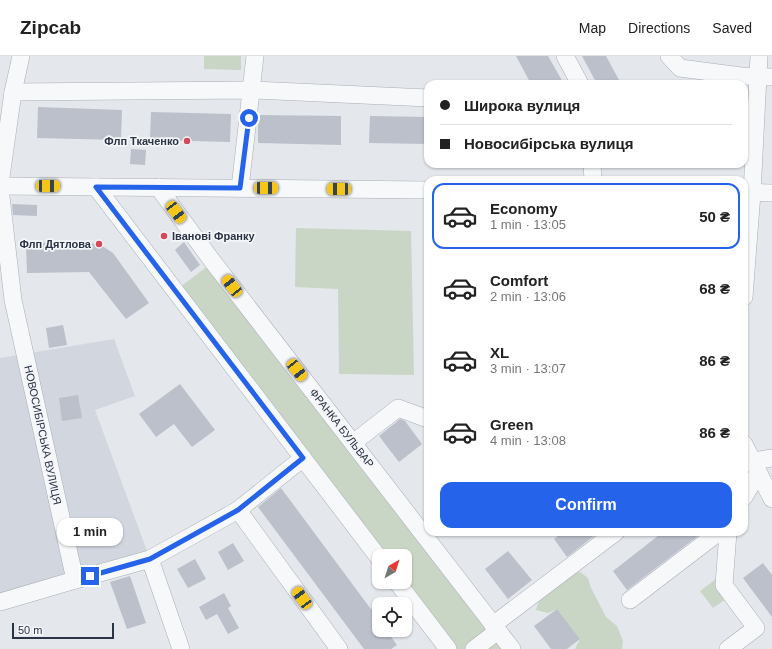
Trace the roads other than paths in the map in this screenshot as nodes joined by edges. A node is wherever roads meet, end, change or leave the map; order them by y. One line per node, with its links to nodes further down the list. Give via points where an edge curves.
1 (22, 56): 9 (street, НОВОСИБІРСЬКА ВУЛИЦЯ)
2 (255, 56): 8 (street)
3 (565, 56): 7 (street)
4 (669, 56): 6 (street, via 680,68)
5 (759, 56): 6 (street)
6 (765, 77): 16 (street)
7 (578, 80)
8 (252, 90): 9 (street); 10 (street); 14 (street)
9 (13, 92): 11 (street, НОВОСИБІРСЬКА ВУЛИЦЯ)
10 (424, 98)
11 (0, 186): 12 (street); 18 (street, НОВОСИБІРСЬКА ВУЛИЦЯ)
12 (96, 187): 13 (street); 22 (street)
13 (158, 187): 14 (street); 20 (street, ФРАНКА БУЛЬВАР)
14 (240, 188): 15 (street)
15 (424, 190)
16 (748, 192): 17 (street)
17 (772, 193)
18 (6, 300): 35 (street, НОВОСИБІРСЬКА ВУЛИЦЯ)
19 (424, 418): 20 (street, via 398,408)
20 (353, 443): 29 (street, ФРАНКА БУЛЬВАР)
21 (748, 452): 24 (street)
22 (303, 458): 27 (street); 33 (street)
23 (772, 458): 24 (street)
24 (756, 467): 25 (street); 26 (street)
25 (748, 487)
26 (772, 499)
27 (238, 510): 34 (street); 41 (street)
28 (424, 536): 39 (street, ФРАНКА БУЛЬВАР)
29 (424, 536)
30 (611, 536): 39 (street)
31 (714, 536): 37 (street)
32 (728, 536): 45 (street, via 724,585 756,628)
33 (372, 549)
34 (150, 559): 35 (street); 40 (street)
35 (75, 580): 38 (street)
36 (402, 589): 42 (street)
37 (630, 600)
38 (0, 602)
39 (495, 628): 43 (street); 44 (street, ФРАНКА БУЛЬВАР)
40 (181, 649)
41 (338, 649)
42 (448, 649)
43 (474, 649)
44 (512, 649)
45 (728, 649)

